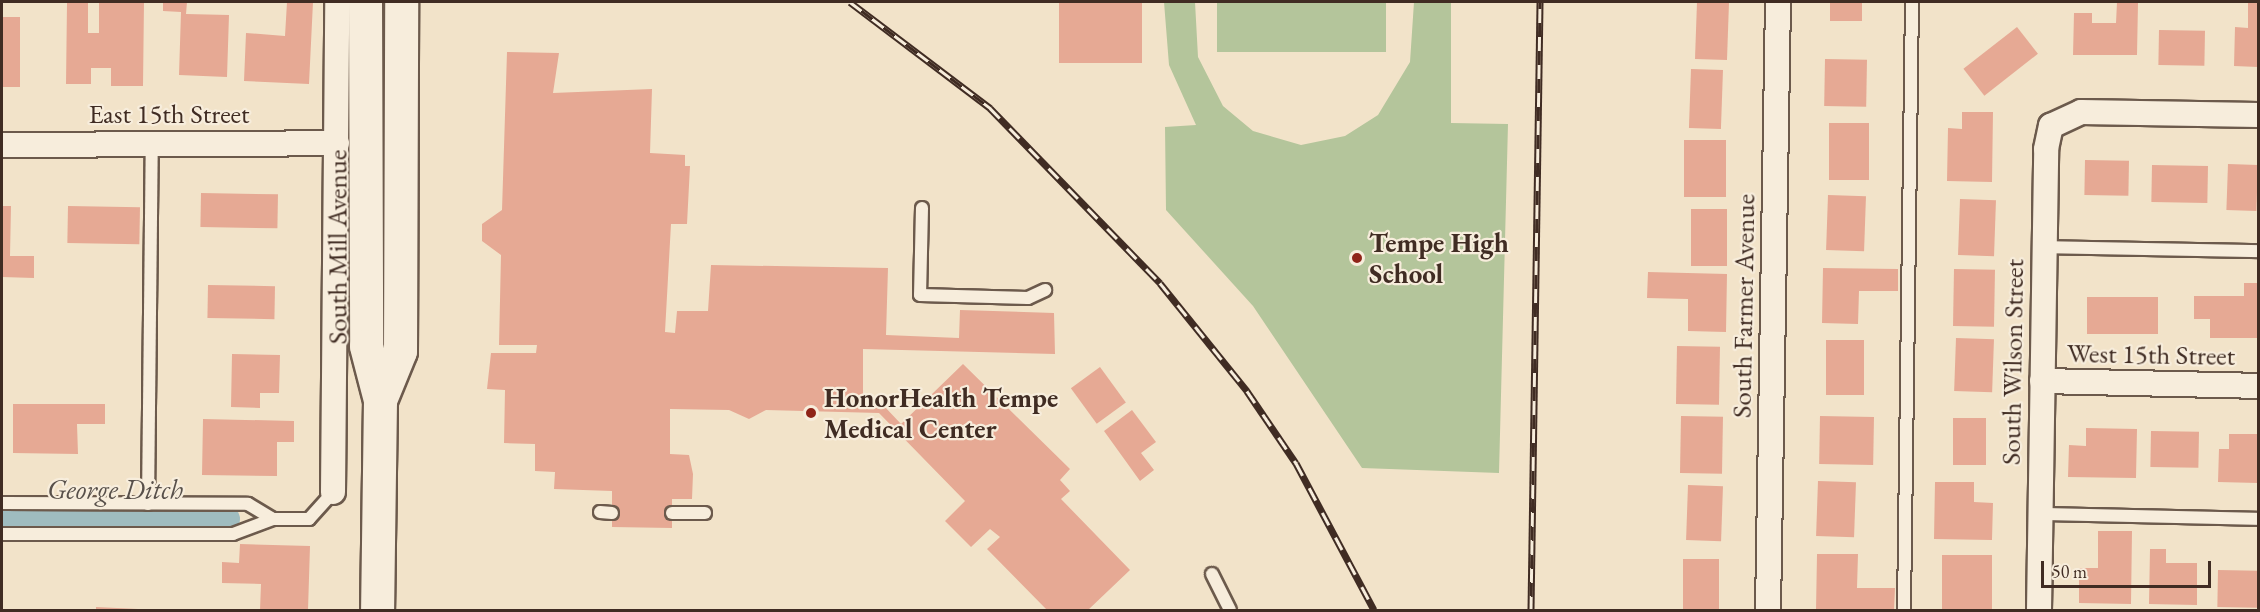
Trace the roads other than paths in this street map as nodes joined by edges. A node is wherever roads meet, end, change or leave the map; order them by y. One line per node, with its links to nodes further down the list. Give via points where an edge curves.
1 (337, 2): 7 (street, South Mill Avenue)
2 (364, 2): 16 (main road, South Mill Avenue, via 366,346)
3 (401, 2): 16 (main road, South Mill Avenue, via 400,351)
4 (1778, 2): 29 (street, South Farmer Avenue)
5 (1912, 2): 30 (lane)
6 (2259, 115): 11 (street, South Wilson Street, via 2093,111 2058,119 2047,138)
7 (337, 143): 8 (street, East 15th Street); 17 (street, South Mill Avenue)
8 (152, 144): 9 (street, East 15th Street); 19 (lane)
9 (2, 145)
10 (922, 208): 13 (lane, via 920,295 1028,298)
11 (2044, 247): 12 (lane); 14 (street, South Wilson Street)
12 (2259, 251)
13 (1045, 290)
14 (2043, 381): 15 (street, West 15th Street); 22 (street, South Wilson Street)
15 (2259, 386)
16 (380, 400): 27 (main road, South Mill Avenue)
17 (333, 492): 23 (lane, via 309,519)
18 (2, 503): 19 (lane)
19 (148, 504): 23 (lane, via 248,504)
20 (672, 513): 21 (lane)
21 (705, 513)
22 (2040, 514): 24 (lane); 31 (street, South Wilson Street)
23 (273, 519): 25 (lane, via 233,534)
24 (2259, 519)
25 (2, 534)
26 (1212, 574): 28 (lane)
27 (377, 610)
28 (1230, 610)
29 (1768, 610)
30 (1904, 610)
31 (2039, 610)

